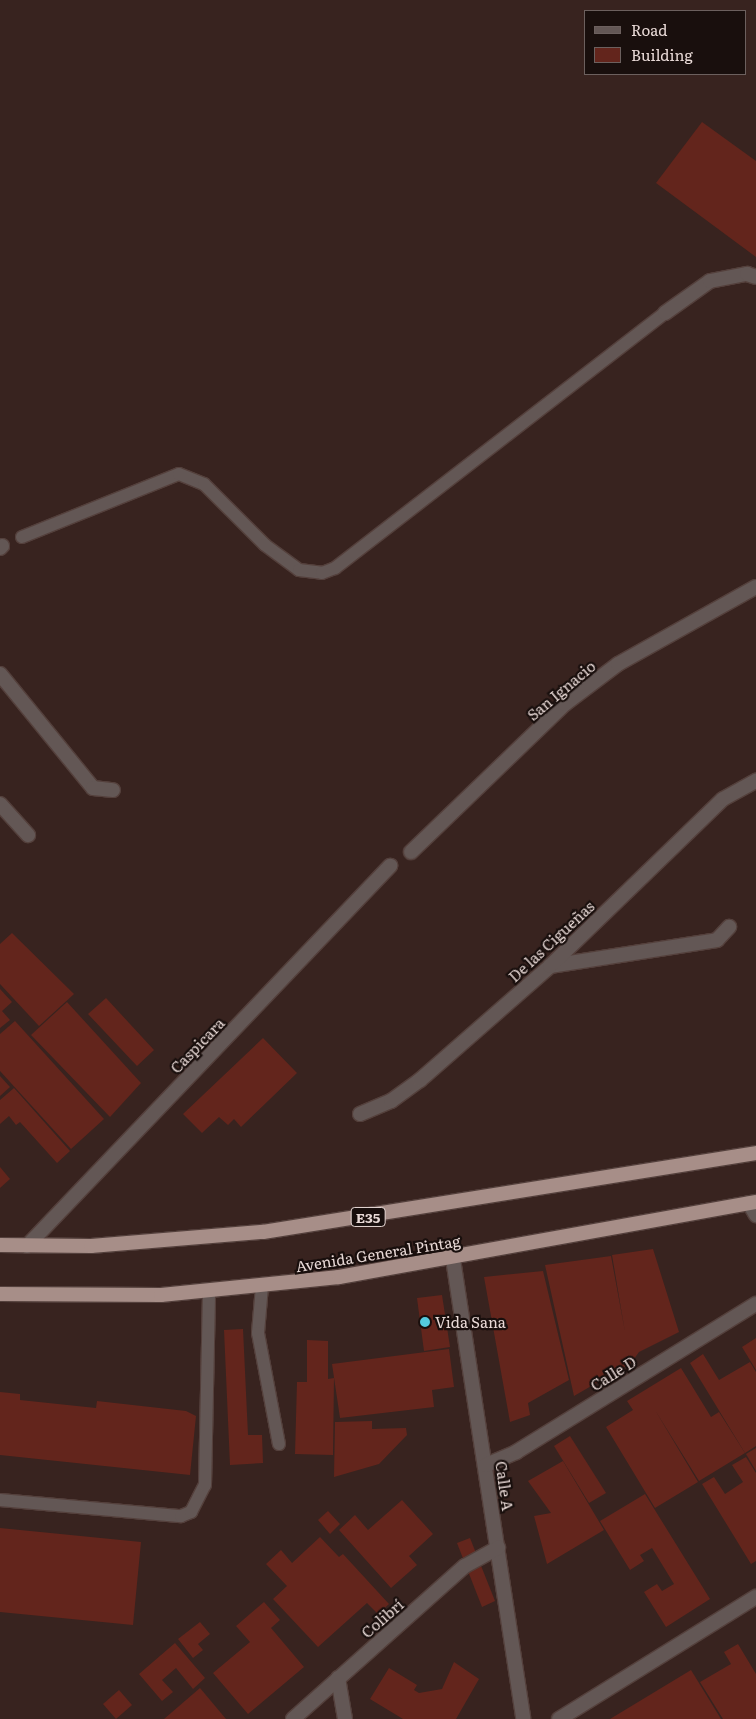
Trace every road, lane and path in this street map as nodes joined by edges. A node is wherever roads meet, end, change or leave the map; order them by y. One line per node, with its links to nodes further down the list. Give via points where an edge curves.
1 (756, 278): 2 (street, via 746,274 710,281)
2 (665, 313): 3 (lane, via 335,568 322,573 299,570 265,545 204,484 179,474)
3 (22, 537)
4 (756, 587): 10 (street, San Ignacio, via 618,664 565,704)
5 (0, 674): 7 (street, via 92,788)
6 (756, 781): 13 (street, De las Cigueñas, via 723,799)
7 (113, 790)
8 (0, 804): 9 (street)
9 (28, 835)
10 (411, 852)
11 (390, 866): 18 (street, Caspicara)
12 (729, 927): 13 (street, via 717,940)
13 (550, 966): 14 (street, De las Cigueñas, via 420,1080 392,1101)
14 (360, 1114)
15 (756, 1153): 18 (highway, E35, via 263,1232 154,1242)
16 (754, 1207): 19 (highway, Avenida General Pintag)
17 (0, 1245): 18 (highway, E35)
18 (27, 1246)
19 (453, 1259): 20 (highway, Avenida General Pintag); 25 (street, Calle A)
20 (262, 1286): 21 (highway, Avenida General Pintag); 24 (lane, via 258,1333)
21 (209, 1292): 22 (highway, Avenida General Pintag, via 69,1297); 26 (lane, via 205,1485 191,1512 181,1516)
22 (0, 1294)
23 (756, 1304): 25 (street, Calle D, via 516,1452)
24 (279, 1444)
25 (486, 1466): 27 (street, Calle A)
26 (0, 1500)
27 (498, 1548): 29 (street, Colibrí, via 466,1566); 32 (street, Calle A)
28 (756, 1597): 33 (street)
29 (338, 1678): 30 (street, Colibrí); 31 (street)
30 (293, 1719)
31 (345, 1719)
32 (523, 1719)
33 (559, 1719)

